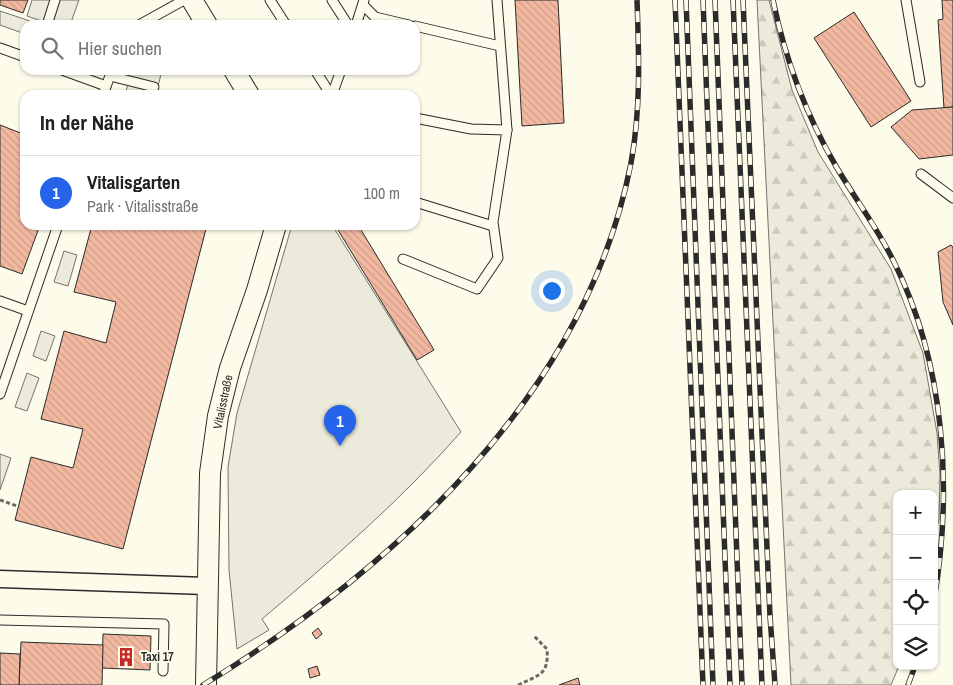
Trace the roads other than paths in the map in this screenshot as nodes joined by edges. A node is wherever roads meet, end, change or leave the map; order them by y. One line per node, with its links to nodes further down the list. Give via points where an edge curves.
1 (55, 0): 9 (lane)
2 (184, 0): 10 (lane)
3 (192, 0): 11 (street)
4 (270, 0): 12 (lane)
5 (332, 0): 13 (lane)
6 (497, 0): 17 (lane)
7 (906, 0): 26 (lane)
8 (364, 2): 14 (lane); 15 (lane, via 375,17)
9 (49, 20)
10 (148, 20)
11 (204, 20)
12 (283, 20)
13 (345, 20)
14 (358, 20)
15 (388, 20)
16 (420, 27): 17 (lane)
17 (500, 46): 34 (lane)
18 (0, 48): 19 (lane)
19 (20, 55)
20 (76, 75): 27 (lane)
21 (110, 75): 27 (lane)
22 (117, 75): 28 (lane)
23 (237, 75): 30 (street)
24 (318, 75): 31 (lane)
25 (339, 75): 32 (lane)
26 (920, 82)
27 (106, 86): 29 (lane)
28 (154, 87)
29 (105, 90)
30 (247, 90)
31 (329, 90)
32 (334, 90)
33 (420, 119): 34 (lane, via 471,128)
34 (507, 130): 38 (lane)
35 (921, 174): 36 (lane)
36 (953, 198)
37 (420, 204): 38 (lane)
38 (493, 226): 41 (lane, via 498,258 478,289)
39 (56, 230): 43 (lane)
40 (275, 230): 46 (street, Vitalisstraße, via 218,416 210,473)
41 (403, 258)
42 (0, 301): 43 (lane)
43 (28, 311): 44 (lane)
44 (0, 394)
45 (0, 579): 46 (street)
46 (206, 586): 49 (street, Vitalisstraße)
47 (0, 620): 48 (lane, via 164,624)
48 (163, 671)
49 (206, 685)

